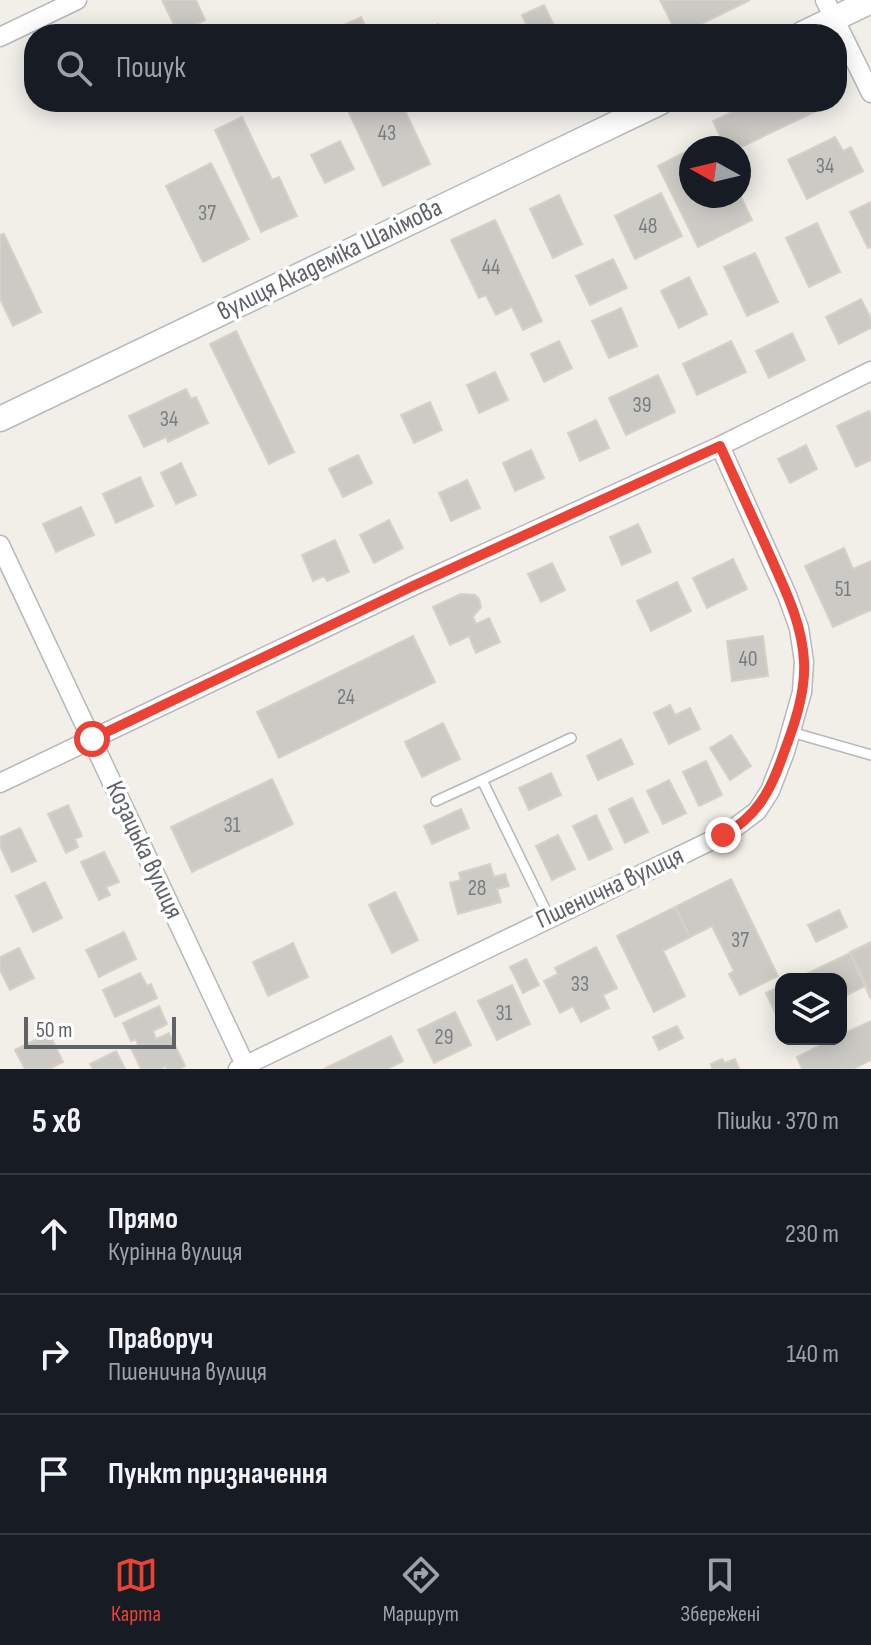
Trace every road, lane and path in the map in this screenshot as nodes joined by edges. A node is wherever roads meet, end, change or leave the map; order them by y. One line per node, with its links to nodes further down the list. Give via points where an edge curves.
1 (77, 0): 4 (street)
2 (871, 1): 3 (main road)
3 (829, 9): 5 (main road)
4 (27, 24)
5 (813, 24)
6 (24, 25): 7 (street)
7 (0, 37)
8 (847, 45): 9 (street)
9 (871, 93)
10 (640, 112): 12 (main road, вулиця Академіка Шалімова)
11 (871, 371): 13 (street)
12 (0, 419)
13 (720, 446): 15 (street, Пшенична вулиця, via 799,628 802,692); 17 (street)
14 (0, 545): 17 (street, Козацька вулиця)
15 (791, 732): 18 (lane); 22 (street, Пшенична вулиця, via 770,791 757,811 723,835)
16 (571, 738): 19 (lane)
17 (92, 739): 20 (street); 23 (street, Козацька вулиця)
18 (871, 755)
19 (482, 780): 21 (lane); 22 (lane)
20 (0, 783)
21 (436, 801)
22 (549, 917): 23 (street, Пшенична вулиця)
23 (244, 1068)

